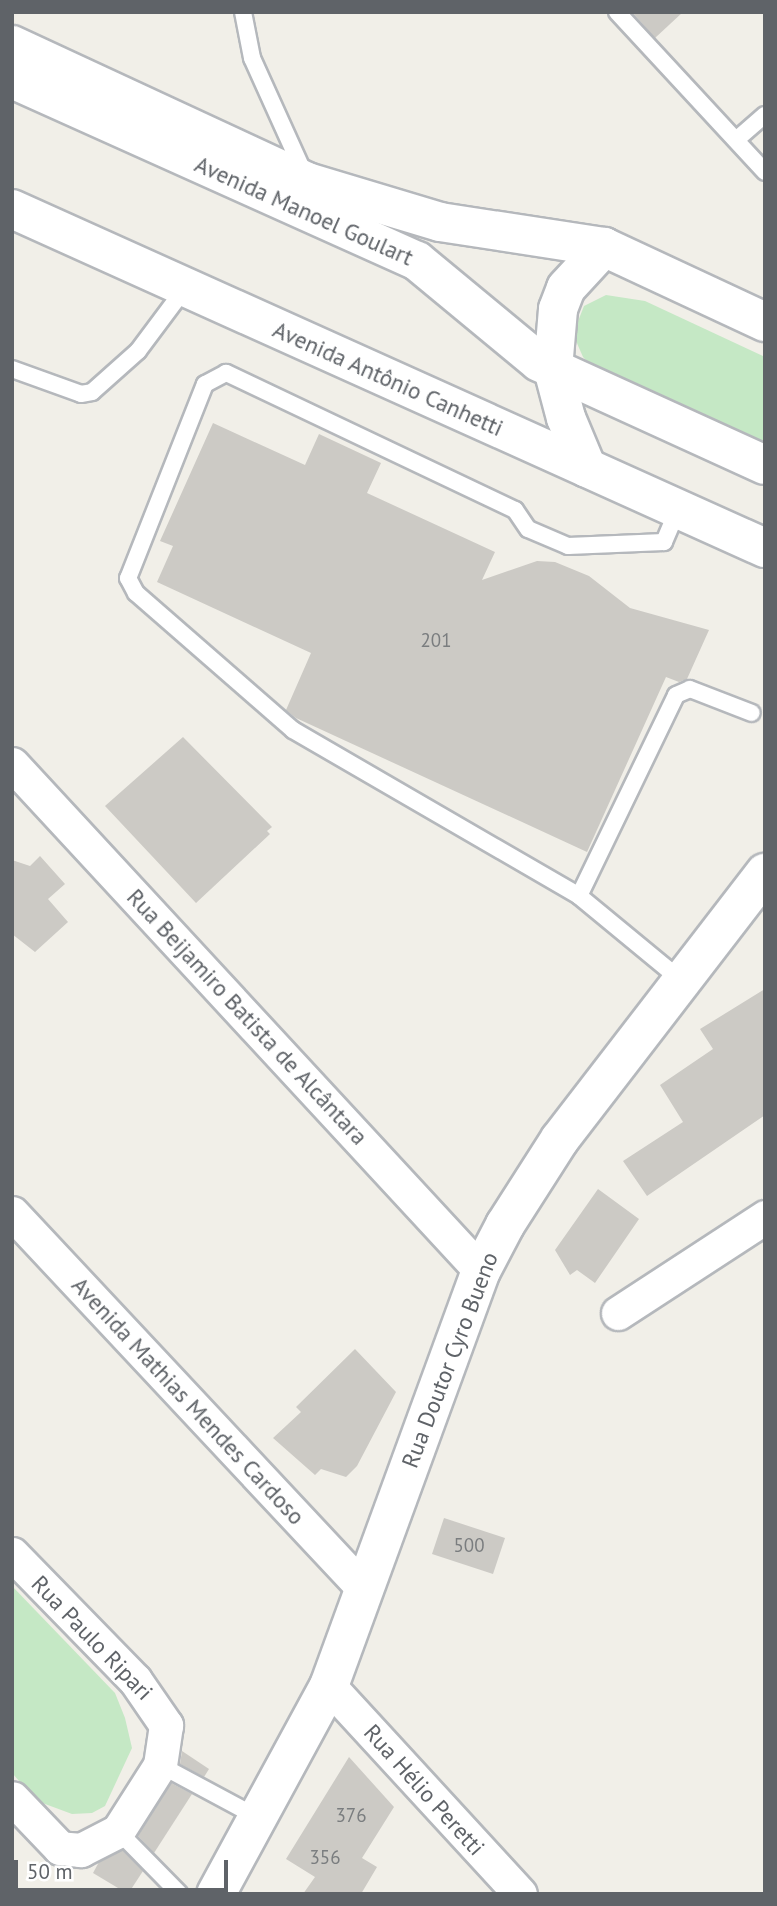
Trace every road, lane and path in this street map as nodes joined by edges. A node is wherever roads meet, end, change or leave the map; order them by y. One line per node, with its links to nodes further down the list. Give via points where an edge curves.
1 (243, 12): 8 (lane, via 252,58)
2 (617, 12): 6 (lane)
3 (12, 45): 8 (street, Avenida Manoel Goulart)
4 (12, 79): 14 (street, Avenida Manoel Goulart, via 417,261 495,329)
5 (765, 115): 6 (lane)
6 (737, 140): 7 (lane)
7 (765, 172)
8 (307, 181): 10 (street, Avenida Manoel Goulart, via 440,222)
9 (12, 209): 11 (street, Avenida Antônio Canhetti)
10 (604, 247): 12 (street, Avenida Manoel Goulart); 14 (street, via 566,288 558,309)
11 (185, 288): 13 (lane, via 138,351 92,392 81,394); 16 (street, Avenida Antônio Canhetti)
12 (765, 322)
13 (12, 369)
14 (554, 369): 15 (street, Avenida Manoel Goulart); 16 (street, via 566,418)
15 (765, 465)
16 (587, 468): 17 (street, Avenida Antônio Canhetti)
17 (678, 509): 18 (street, Avenida Antônio Canhetti); 22 (lane, via 664,542 568,546 528,529 515,510 226,373 205,384 129,568 128,578 136,593 293,730)
18 (765, 548)
19 (752, 713): 22 (lane, via 690,689 676,695)
20 (15, 773): 26 (street, Rua Beijamiro Batista de Alcântara)
21 (765, 873): 23 (street, Rua Doutor Cyro Bueno)
22 (579, 896): 23 (lane)
23 (681, 980): 26 (street, Rua Doutor Cyro Bueno, via 561,1139)
24 (12, 1213): 29 (street, Avenida Mathias Mendes Cardoso)
25 (765, 1217): 27 (street)
26 (481, 1271): 29 (street, Rua Doutor Cyro Bueno)
27 (618, 1312)
28 (12, 1554): 31 (street, Rua Paulo Ripari, via 135,1680 166,1725)
29 (364, 1589): 30 (street, Rua Doutor Cyro Bueno)
30 (329, 1686): 33 (street, Rua Doutor Cyro Bueno); 35 (street, Rua Hélio Peretti)
31 (160, 1765): 33 (lane); 34 (street)
32 (12, 1797): 34 (street, via 60,1848 81,1850)
33 (257, 1817): 37 (street, Rua Doutor Cyro Bueno)
34 (118, 1831): 36 (lane)
35 (519, 1893)
36 (180, 1894)
37 (216, 1894)

